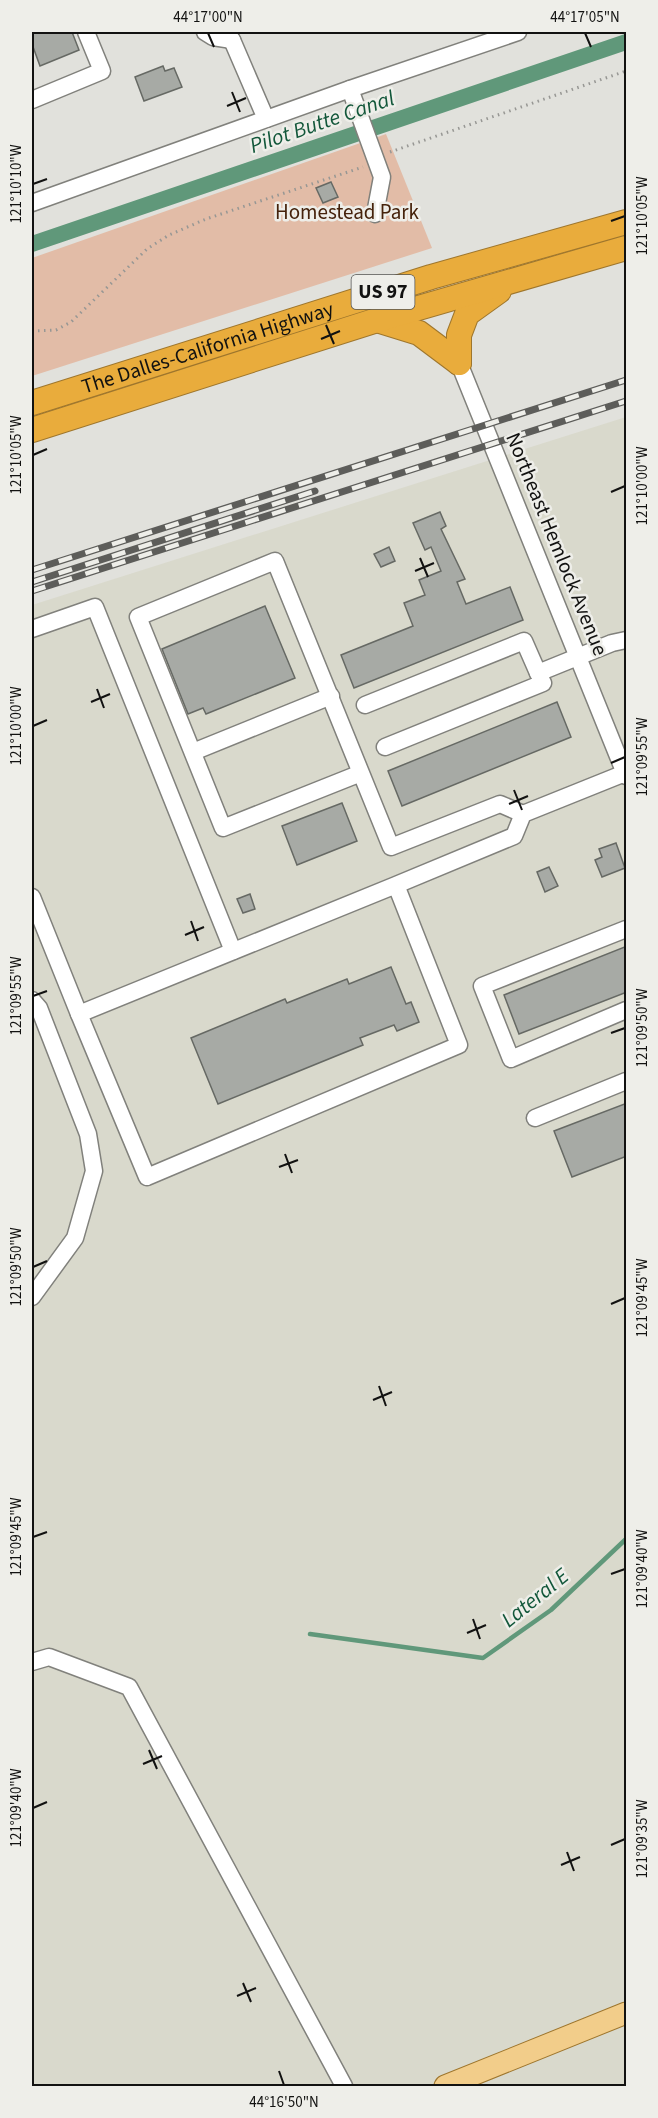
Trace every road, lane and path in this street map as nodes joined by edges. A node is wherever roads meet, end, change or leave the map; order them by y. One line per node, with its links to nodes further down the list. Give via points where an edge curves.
1 (86, 32): 7 (street, via 102,70)
2 (205, 32): 4 (street, via 213,37)
3 (518, 32): 6 (street)
4 (236, 36): 8 (street)
5 (627, 71): 9 (path, via 385,154)
6 (350, 88): 8 (street); 9 (street)
7 (32, 100)
8 (266, 119): 10 (street)
9 (373, 154): 11 (street, via 382,177); 16 (path, via 363,167 206,219 169,236 147,249 71,322 56,330)
10 (32, 203)
11 (375, 214)
12 (627, 222): 18 (highway, The Dalles-California Highway / US 97, via 431,277)
13 (627, 248): 14 (highway, The Dalles-California Highway / US 97)
14 (516, 279): 15 (highway, The Dalles-California Highway / US 97); 17 (highway, via 467,314 459,335)
15 (377, 320): 17 (highway, via 419,333); 19 (highway, The Dalles-California Highway / US 97)
16 (32, 331)
17 (459, 363): 22 (street, Northeast Hemlock Avenue)
18 (32, 403)
19 (32, 430)
20 (32, 629): 34 (street, via 95,607)
21 (627, 640): 22 (street)
22 (579, 656): 23 (street); 29 (street, Northeast Hemlock Avenue)
23 (538, 673): 25 (street, via 525,641); 26 (street, via 543,683)
24 (331, 696): 27 (street); 27 (street, via 275,561 138,617); 28 (street)
25 (365, 705)
26 (385, 747)
27 (193, 752): 28 (street, via 224,828)
28 (361, 773): 30 (street, via 391,847 500,804)
29 (626, 774): 30 (street)
30 (523, 814): 31 (street, via 514,836)
31 (396, 885): 34 (street); 37 (street, via 459,1045 147,1177)
32 (32, 897): 37 (street)
33 (627, 929): 36 (street, via 482,986 512,1059)
34 (233, 951): 37 (street)
35 (32, 1000): 40 (street, via 39,1008 88,1134 94,1171 75,1238)
36 (627, 1010)
37 (80, 1014)
38 (627, 1081): 39 (street)
39 (535, 1118)
40 (32, 1298)
41 (32, 1662): 44 (street, via 49,1658 129,1687)
42 (627, 2013): 43 (main road)
43 (479, 2080): 45 (main road)
44 (344, 2086)
45 (445, 2086)

